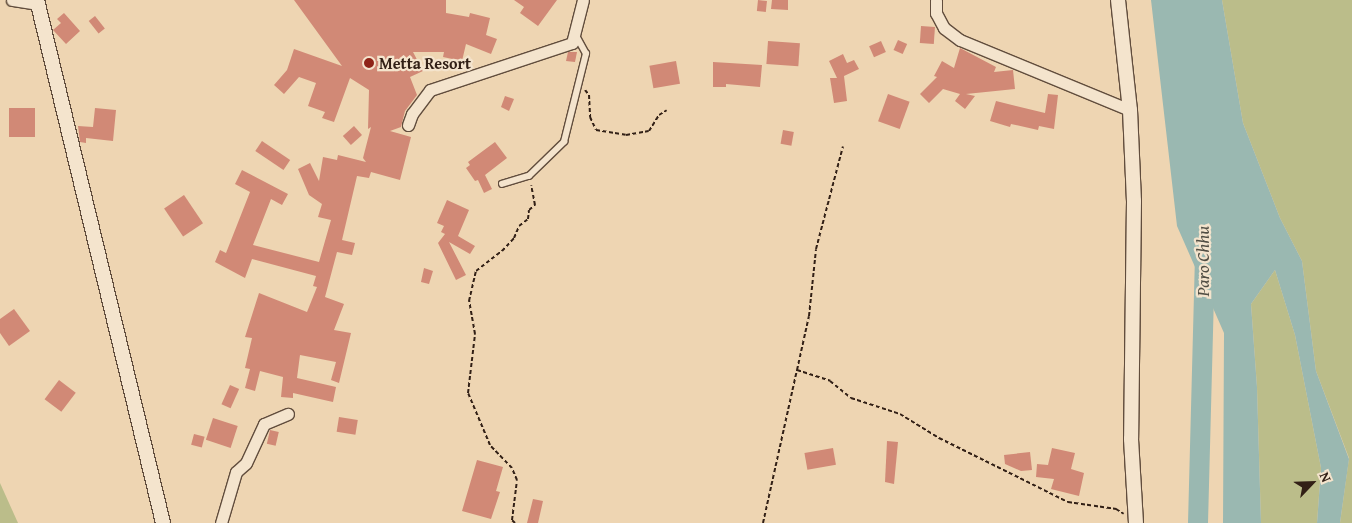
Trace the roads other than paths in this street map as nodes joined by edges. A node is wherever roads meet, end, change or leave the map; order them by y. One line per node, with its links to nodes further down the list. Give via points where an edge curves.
1 (12, 0): 5 (street)
2 (583, 0): 6 (street)
3 (936, 0): 7 (street, via 936,14 944,28 960,40)
4 (1118, 0): 7 (street)
5 (38, 2): 12 (street)
6 (576, 36): 8 (street, via 572,42 538,56 477,77 456,79 430,90); 9 (lane, via 586,54 564,142 529,176)
7 (1130, 110): 11 (street, via 1134,201 1132,439)
8 (408, 125)
9 (502, 184)
10 (288, 414): 13 (street, via 264,424 246,463 236,472)
11 (1136, 522)
12 (164, 523)
13 (221, 523)

